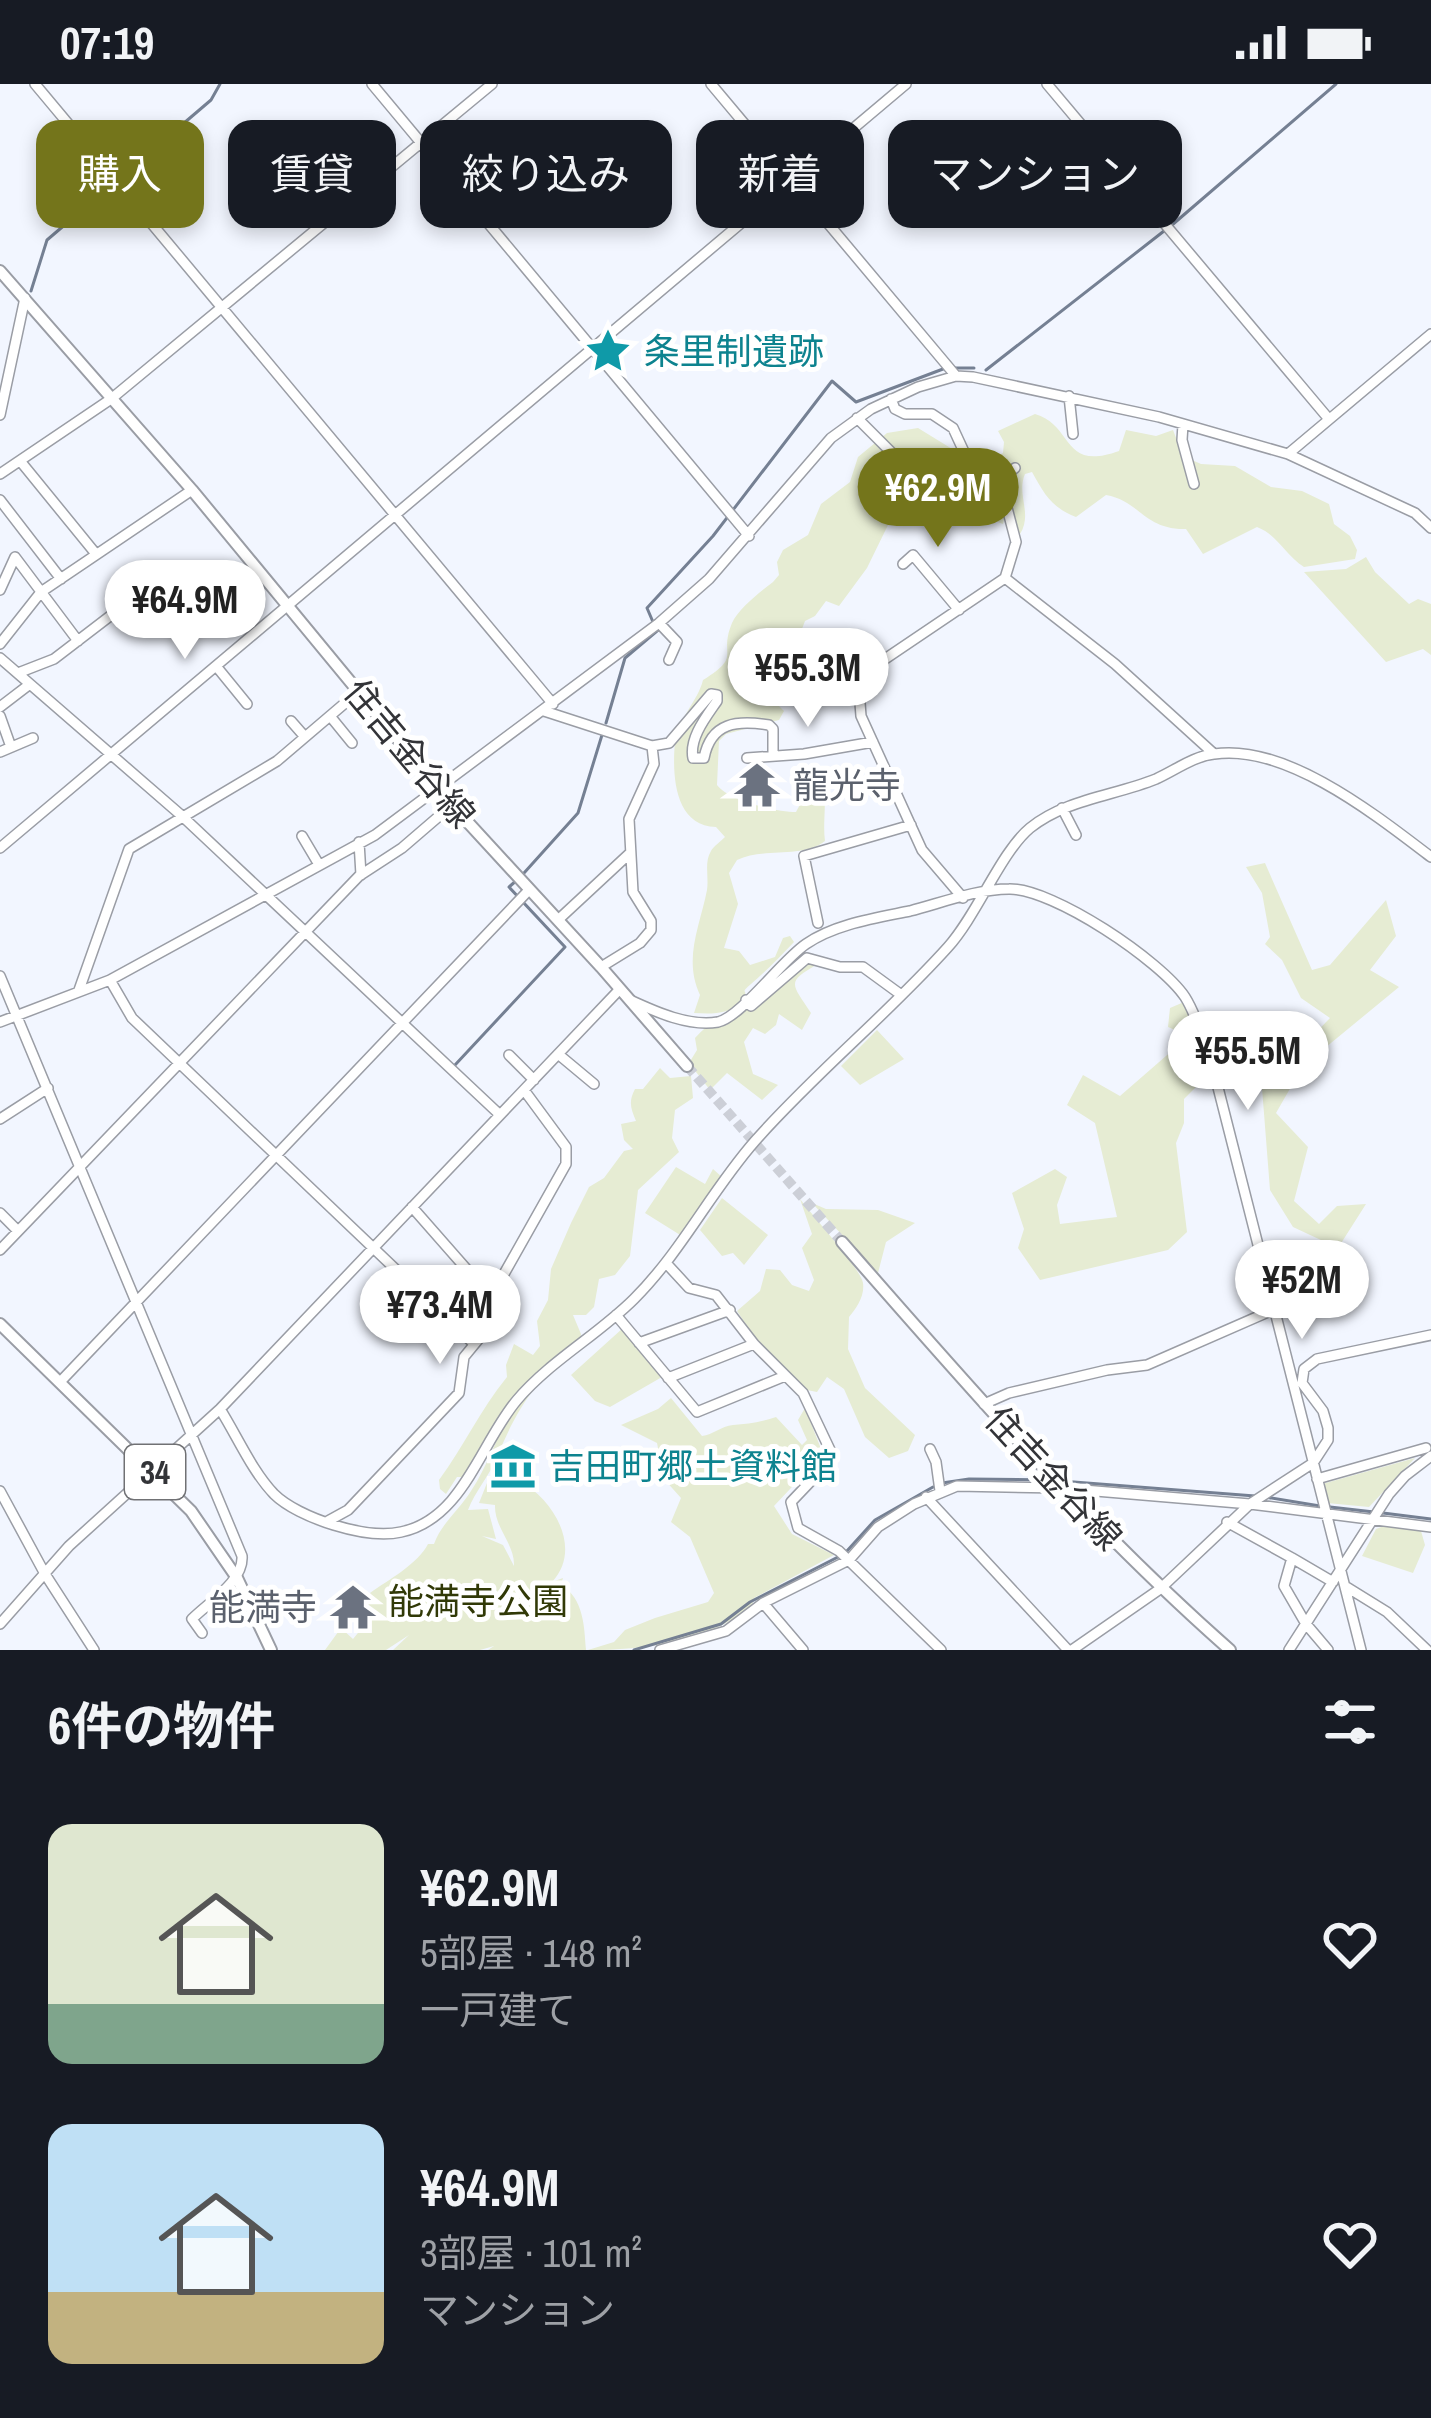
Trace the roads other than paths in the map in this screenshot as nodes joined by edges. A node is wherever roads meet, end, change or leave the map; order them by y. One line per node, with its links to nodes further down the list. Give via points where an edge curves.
1 (34, 84): 17 (street)
2 (372, 84): 10 (street)
3 (492, 84): 7 (street)
4 (711, 84): 8 (street)
5 (906, 84): 9 (street)
6 (1047, 84): 26 (street)
7 (449, 120)
8 (740, 120)
9 (863, 120)
10 (420, 141)
11 (420, 145): 17 (street)
12 (493, 228): 19 (street)
13 (735, 228): 19 (street)
14 (830, 228): 20 (street)
15 (0, 271): 16 (main road, 住吉金谷線)
16 (25, 298): 22 (main road, 住吉金谷線); 24 (street)
17 (222, 306): 22 (street); 39 (street)
18 (1431, 334): 26 (street)
19 (594, 349): 39 (street); 41 (street)
20 (952, 371): 21 (street); 23 (street)
21 (1070, 396): 27 (street); 28 (street)
22 (111, 399): 31 (street); 37 (main road, 住吉金谷線)
23 (891, 399): 25 (street); 36 (street, via 905,414 932,414 953,428)
24 (0, 415)
25 (857, 418): 29 (street); 41 (street)
26 (1328, 418): 30 (street)
27 (1183, 424): 30 (street); 34 (street)
28 (1072, 434)
29 (892, 453)
30 (1288, 454): 40 (street)
31 (21, 462): 33 (street); 42 (street)
32 (1015, 468): 36 (street)
33 (2, 474): 35 (street)
34 (1194, 484)
35 (0, 486)
36 (990, 487): 44 (street, via 1006,504 1016,542)
37 (192, 490): 42 (street); 49 (main road, 住吉金谷線)
38 (0, 500): 45 (street)
39 (396, 515): 49 (street); 61 (street)
40 (1431, 528)
41 (749, 536): 51 (street)
42 (96, 554): 45 (street)
43 (902, 564): 50 (street, via 913,556)
44 (1005, 578): 50 (street); 74 (street)
45 (61, 579): 47 (street)
46 (0, 590): 47 (street, via 15,557)
47 (41, 592): 52 (street); 53 (street)
48 (131, 600): 52 (street)
49 (289, 605): 56 (street); 59 (main road, 住吉金谷線)
50 (959, 610): 69 (street, via 864,676 858,702)
51 (657, 625): 55 (street, via 677,642); 61 (street)
52 (78, 640): 57 (street)
53 (0, 644)
54 (0, 658): 57 (street)
55 (669, 660)
56 (216, 666): 60 (street); 73 (street)
57 (18, 673): 58 (street)
58 (30, 685): 62 (street); 73 (street)
59 (358, 692): 63 (street); 77 (main road, 住吉金谷線)
60 (248, 704)
61 (548, 708): 71 (street); 77 (street)
62 (0, 711): 72 (street)
63 (330, 716): 67 (street); 70 (street)
64 (291, 721): 67 (street)
65 (746, 722): 66 (street); 71 (street, via 720,727 704,758 693,758 717,701 710,694 669,743); 75 (street, via 773,730)
66 (748, 736)
67 (304, 737): 82 (street)
68 (33, 738): 72 (street)
69 (872, 742): 75 (street); 83 (street)
70 (352, 743)
71 (652, 746): 78 (street, via 654,764)
72 (5, 750)
73 (109, 754): 82 (street); 87 (street)
74 (1213, 754): 81 (street); 90 (street, via 1263,758 1306,774)
75 (773, 756): 76 (street)
76 (748, 758)
77 (437, 788): 79 (main road, 住吉金谷線); 86 (street)
78 (635, 802): 80 (street); 88 (street)
79 (452, 806): 92 (street); 93 (main road, 住吉金谷線)
80 (651, 808)
81 (1062, 808): 84 (street); 95 (street, via 1027,831)
82 (182, 816): 94 (street); 104 (street, via 129,849)
83 (911, 825): 96 (street); 98 (street, via 804,856)
84 (1076, 835)
85 (302, 836): 91 (street)
86 (359, 842): 91 (street); 92 (street)
87 (0, 848)
88 (629, 851): 89 (street); 97 (street); 100 (street, via 633,892 651,930)
89 (645, 852)
90 (1431, 857)
91 (318, 863): 94 (street)
92 (361, 875): 99 (street)
93 (522, 888): 97 (main road, 住吉金谷線); 110 (street)
94 (265, 892): 99 (street); 102 (street)
95 (987, 893): 96 (street); 105 (street); 132 (street, via 1046,896 1141,956 1187,999 1210,1056)
96 (964, 898): 107 (street, via 817,937)
97 (559, 920): 100 (main road, 住吉金谷線)
98 (818, 923)
99 (307, 932): 110 (street); 113 (street)
100 (602, 967): 103 (main road, 住吉金谷線)
101 (1, 978): 108 (street)
102 (110, 980): 104 (street); 113 (street, via 132,1018)
103 (620, 989): 106 (main road, 住吉金谷線); 111 (street)
104 (80, 991): 108 (street)
105 (901, 994): 107 (street, via 863,967 808,958 751,1006); 129 (street, via 754,1142)
106 (630, 1000): 107 (street, via 676,1018 716,1022); 114 (main road, 住吉金谷線)
107 (746, 1000)
108 (15, 1014): 109 (street); 117 (street)
109 (0, 1022)
110 (402, 1023): 119 (street); 121 (street)
111 (558, 1054): 115 (street); 116 (street)
112 (509, 1055): 115 (street)
113 (180, 1064): 121 (street); 122 (street)
114 (687, 1066)
115 (534, 1080): 118 (street)
116 (594, 1084)
117 (48, 1088): 120 (street); 122 (street)
118 (524, 1090): 119 (street); 130 (street, via 566,1147 566,1164)
119 (499, 1114): 123 (street)
120 (0, 1119)
121 (276, 1155): 128 (street); 131 (street)
122 (81, 1166): 125 (street); 131 (street)
123 (412, 1208): 128 (street); 130 (street)
124 (0, 1213): 125 (street)
125 (18, 1231): 127 (street)
126 (842, 1242): 143 (main road, 住吉金谷線)
127 (0, 1250)
128 (372, 1250): 138 (street); 144 (street)
129 (667, 1263): 133 (street, via 689,1288 716,1295); 134 (street)
130 (490, 1297): 138 (street, via 501,1312)
131 (137, 1301): 142 (street); 145 (street)
132 (1275, 1309): 143 (street, via 1147,1365); 148 (street)
133 (730, 1310): 137 (street); 139 (street)
134 (616, 1315): 137 (street); 158 (street, via 521,1395 466,1482 430,1521 359,1534)
135 (0, 1324): 142 (main road, 34)
136 (1431, 1335): 148 (street, via 1317,1359 1304,1369 1302,1383 1328,1428)
137 (639, 1343): 141 (street)
138 (474, 1344): 158 (street, via 459,1393 348,1510)
139 (754, 1344): 140 (street); 141 (street)
140 (785, 1376): 141 (street, via 697,1412); 161 (street, via 803,1393 831,1452 790,1502 792,1516)
141 (668, 1378)
142 (60, 1382): 149 (main road, 34)
143 (984, 1405): 151 (main road, 住吉金谷線)
144 (220, 1409): 145 (street); 158 (street, via 273,1492)
145 (193, 1435): 149 (street); 165 (street, via 242,1556)
146 (930, 1448): 153 (street)
147 (1428, 1452): 150 (street); 157 (street)
148 (1313, 1463): 150 (street); 155 (street)
149 (154, 1471): 164 (street); 165 (main road, 34)
150 (1316, 1478): 156 (street)
151 (1060, 1488): 153 (street); 155 (street); 167 (main road, 住吉金谷線)
152 (0, 1491): 164 (street)
153 (940, 1491): 154 (street)
154 (926, 1497): 161 (street); 177 (street)
155 (1256, 1500): 156 (street); 159 (street)
156 (1325, 1508): 157 (street); 163 (street)
157 (1376, 1514): 160 (street); 163 (street)
158 (328, 1521)
159 (1227, 1522): 162 (street); 167 (street)
160 (1431, 1527)
161 (845, 1556): 168 (street); 176 (street)
162 (1292, 1558): 166 (street); 170 (street, via 1283,1586)
163 (1340, 1571): 166 (street)
164 (45, 1574): 169 (street); 172 (street)
165 (237, 1577): 171 (street, via 193,1619); 173 (main road, 34)
166 (1339, 1584): 170 (street); 181 (street); 182 (street, via 1387,1612)
167 (1160, 1589): 177 (street); 178 (main road, 住吉金谷線)
168 (764, 1603): 174 (street, via 726,1631); 175 (street)
169 (0, 1624)
170 (1306, 1624): 179 (street); 180 (street)
171 (202, 1633)
172 (94, 1650)
173 (271, 1650)
174 (660, 1650)
175 (803, 1650)
176 (941, 1650)
177 (1070, 1650)
178 (1230, 1650)
179 (1289, 1650)
180 (1328, 1650)
181 (1361, 1650)
182 (1426, 1650)

